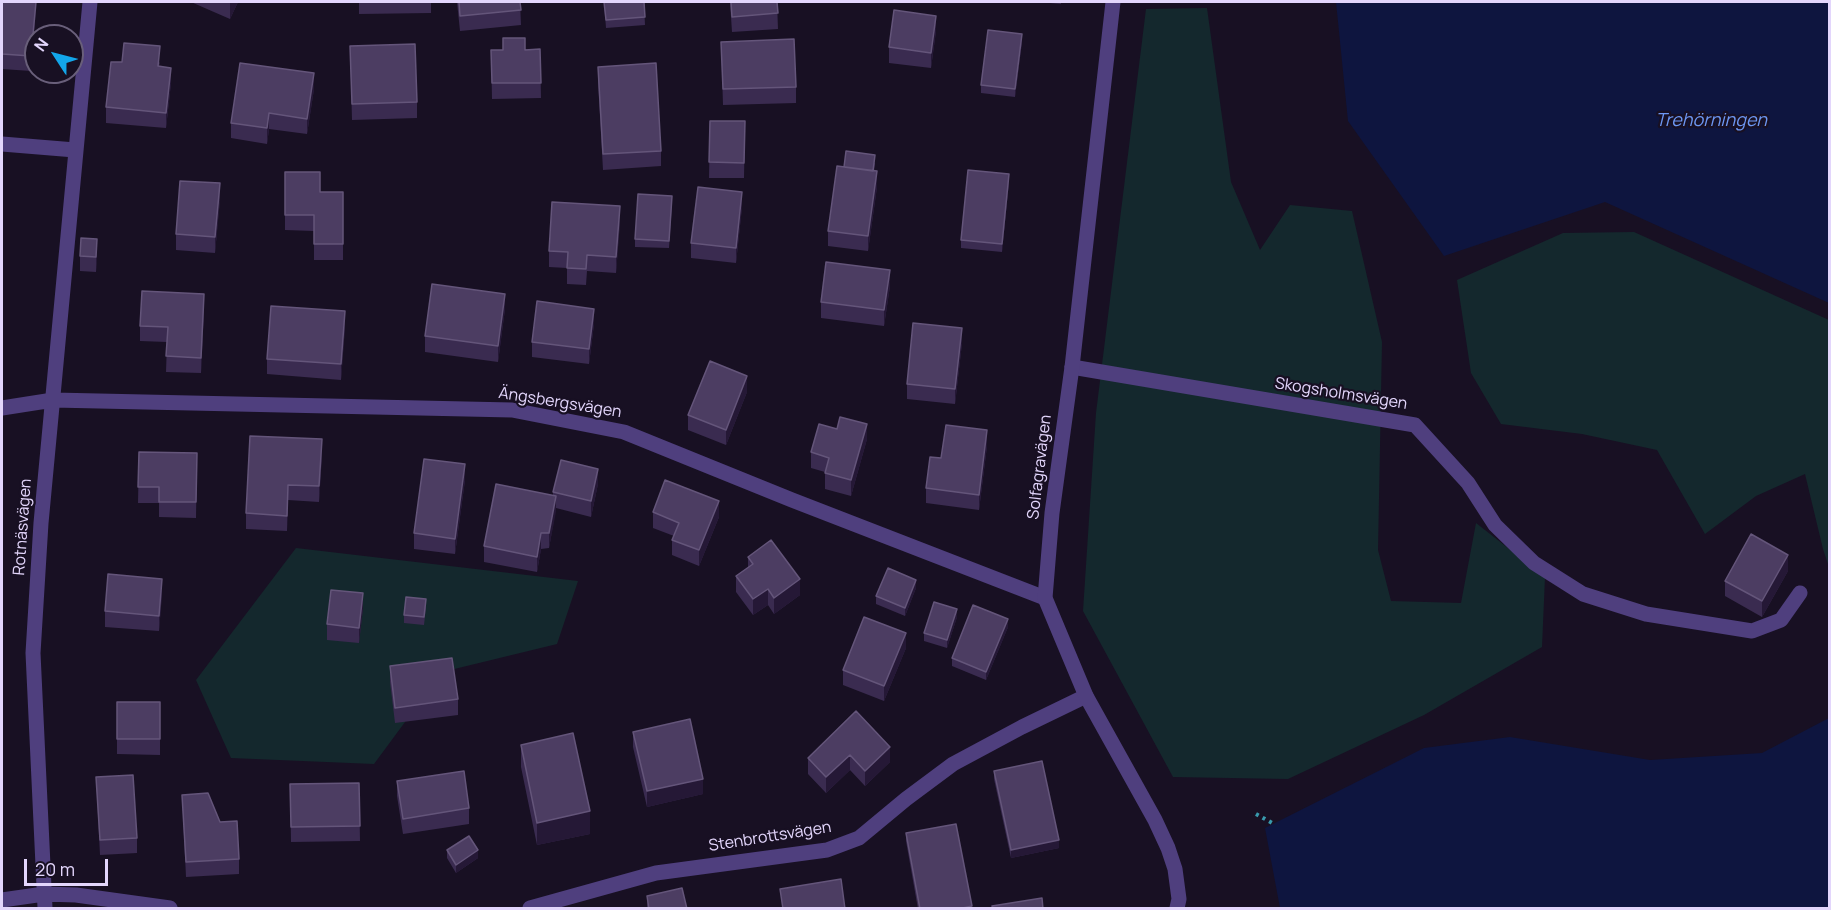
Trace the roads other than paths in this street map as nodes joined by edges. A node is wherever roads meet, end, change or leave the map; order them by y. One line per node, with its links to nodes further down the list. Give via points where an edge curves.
1 (90, 2): 4 (street, Rotnäsvägen)
2 (1113, 2): 5 (street, Solfagravägen)
3 (2, 144): 4 (street)
4 (75, 150): 6 (street, Rotnäsvägen)
5 (1072, 367): 8 (street, Skogsholmsvägen, via 1415,424 1468,483 1495,525 1534,563 1583,594 1646,614 1752,631 1781,620); 9 (street, Solfagravägen)
6 (53, 400): 7 (street, Ängsbergsvägen); 9 (street, Ängsbergsvägen, via 512,410 624,432); 12 (street, Rotnäsvägen, via 33,652)
7 (2, 408)
8 (1800, 593)
9 (1045, 598): 10 (street, Solfagravägen)
10 (1086, 696): 14 (street, Stenbrottsvägen, via 953,764 859,838 827,850 656,873); 15 (street, Solfagravägen, via 1168,848 1179,899)
11 (2, 900): 12 (street)
12 (44, 901): 13 (street, via 76,895)
13 (170, 909)
14 (530, 909)
15 (1177, 909)

